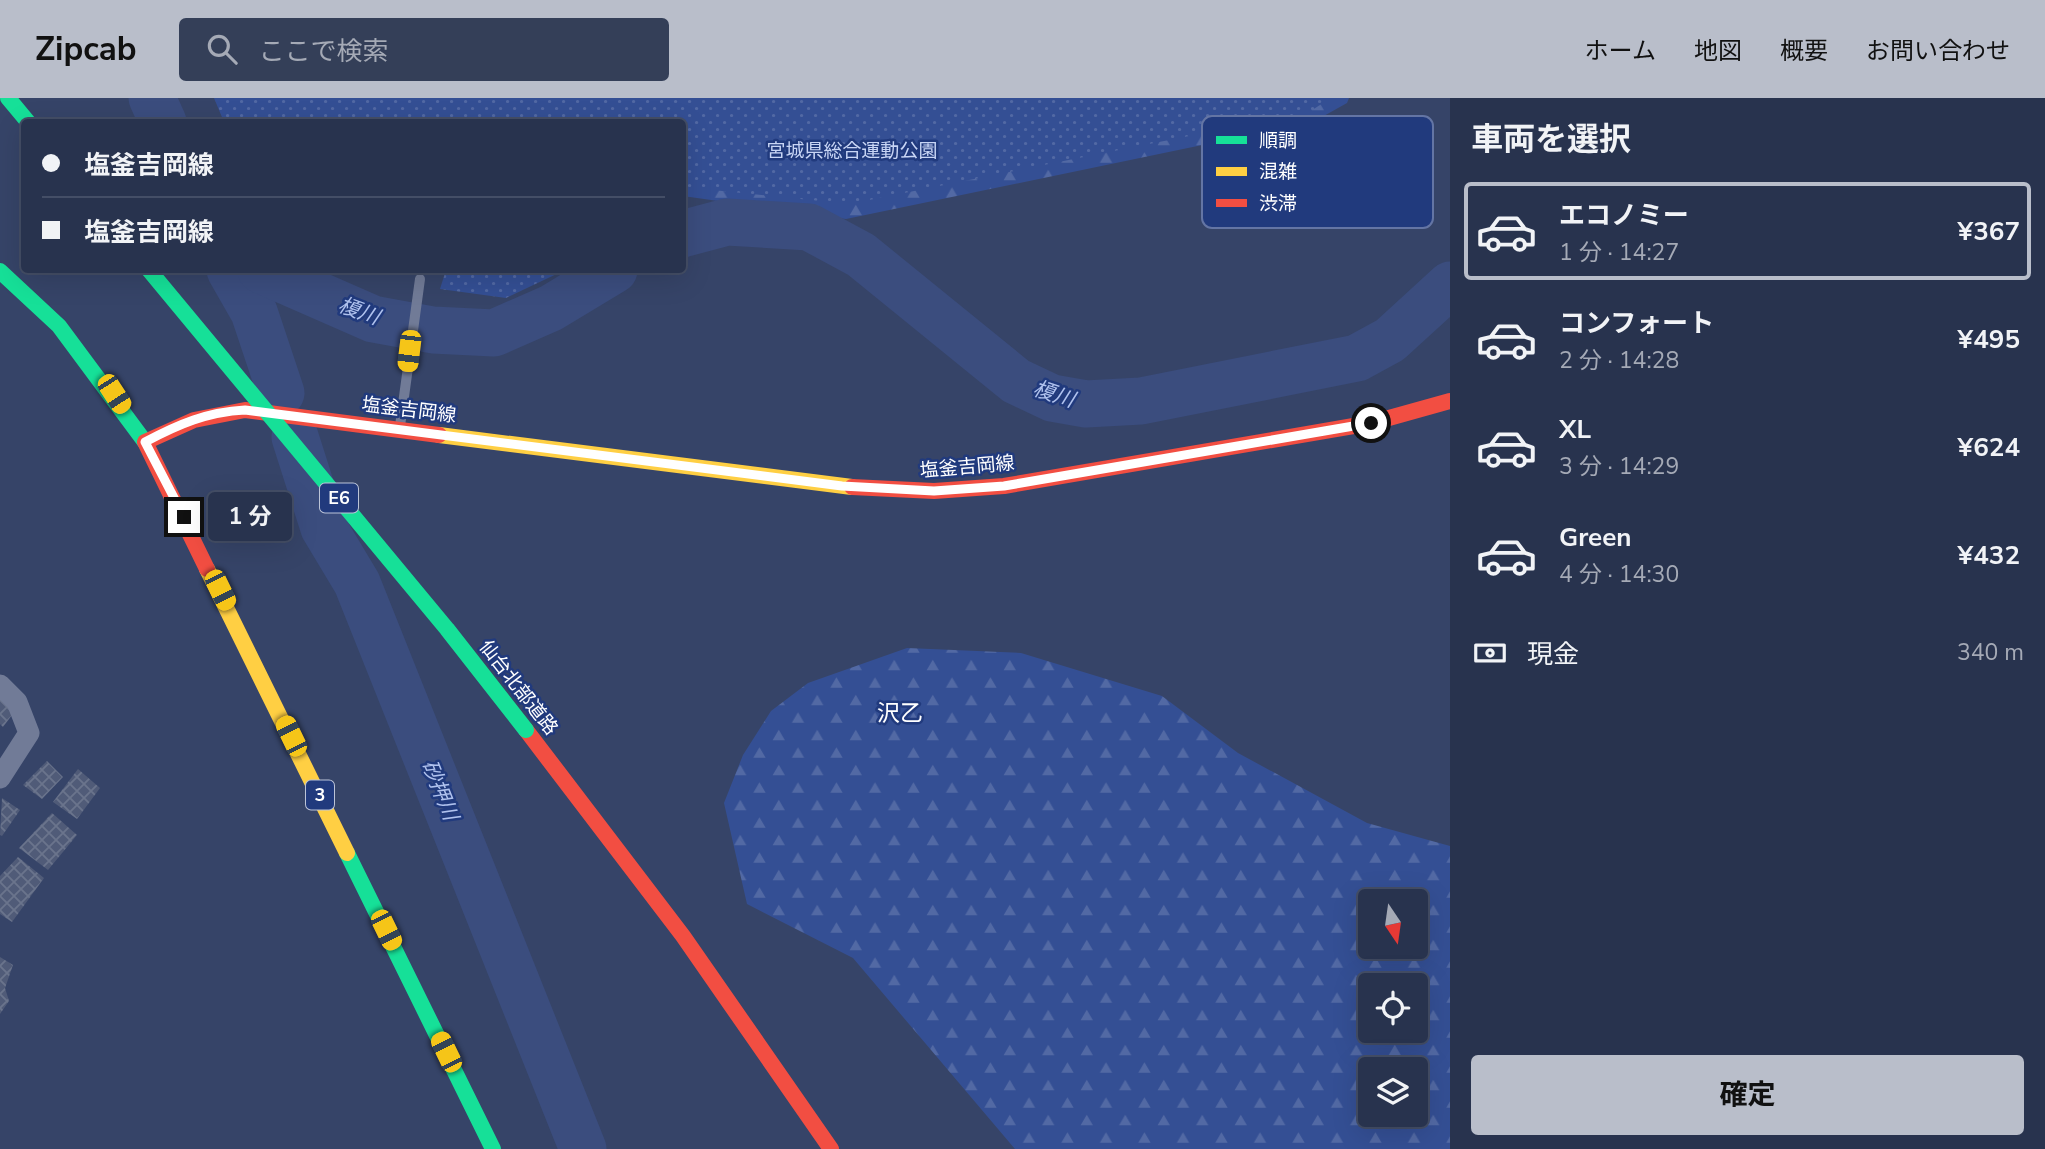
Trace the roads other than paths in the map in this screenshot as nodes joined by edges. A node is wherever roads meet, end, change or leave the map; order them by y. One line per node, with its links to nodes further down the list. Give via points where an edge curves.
1 (8, 98): 2 (main road)
2 (26, 119)
3 (0, 271): 8 (main road, via 48,316 114,394)
4 (151, 273): 12 (main road, 仙台北部道路 / E6, bridge, via 526,730 765,1048)
5 (420, 279): 7 (lane)
6 (1450, 401): 7 (main road, 塩釜吉岡線, via 1371,423 1004,486 934,491 842,486)
7 (400, 428): 8 (main road, 塩釜吉岡線, via 245,410 214,411)
8 (145, 442): 11 (main road, 3)
9 (0, 685): 10 (street, via 17,702 29,733)
10 (0, 778)
11 (493, 1149)
12 (831, 1149)

